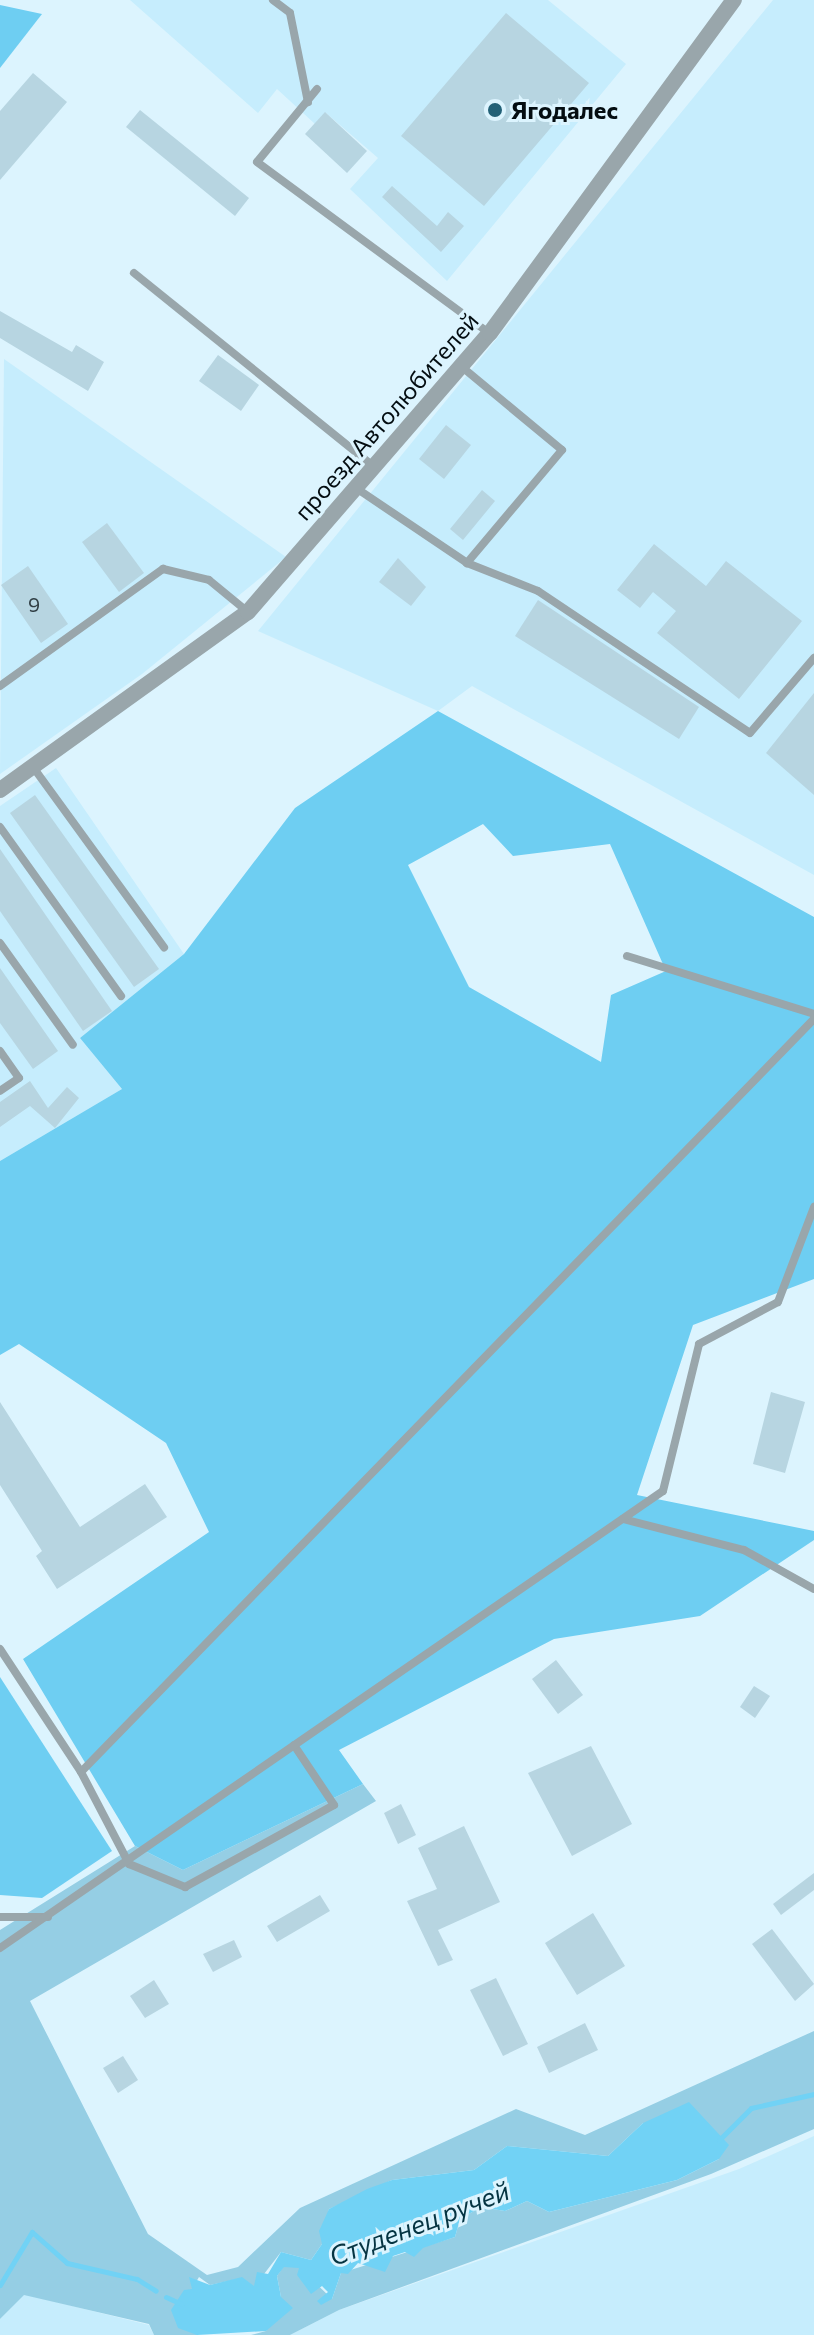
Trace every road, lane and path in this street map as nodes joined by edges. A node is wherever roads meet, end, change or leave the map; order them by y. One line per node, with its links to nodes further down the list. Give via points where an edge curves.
1 (273, 0): 4 (lane, via 290,13)
2 (734, 0): 6 (street, проезд Автолюбителей)
3 (317, 89): 4 (lane)
4 (308, 102): 6 (lane, via 257,162)
5 (134, 273): 8 (lane)
6 (490, 333): 7 (street, проезд Автолюбителей)
7 (462, 367): 8 (street, проезд Автолюбителей); 10 (lane, via 562,450)
8 (374, 467): 9 (street, проезд Автолюбителей)
9 (356, 488): 10 (lane); 11 (street, проезд Автолюбителей)
10 (467, 563): 12 (lane, via 538,591 750,733)
11 (248, 612): 13 (lane, via 209,580 163,569); 14 (street, проезд Автолюбителей)
12 (814, 658)
13 (0, 686)
14 (33, 767): 15 (street, проезд Автолюбителей); 18 (lane)
15 (3, 782)
16 (0, 827): 20 (lane)
17 (0, 943): 22 (lane)
18 (164, 947)
19 (627, 956): 21 (lane)
20 (121, 996)
21 (814, 1016): 30 (lane)
22 (73, 1045)
23 (0, 1051): 24 (lane, via 19,1078)
24 (0, 1091)
25 (814, 1207): 26 (lane, via 778,1302 699,1344 663,1491)
26 (623, 1519): 27 (lane, via 744,1550); 29 (lane)
27 (814, 1589)
28 (0, 1649): 30 (lane)
29 (294, 1745): 31 (lane); 31 (lane, via 334,1805 185,1887)
30 (81, 1772): 31 (lane)
31 (129, 1864): 33 (lane)
32 (0, 1917): 33 (lane)
33 (48, 1917): 34 (lane)
34 (0, 1948)

